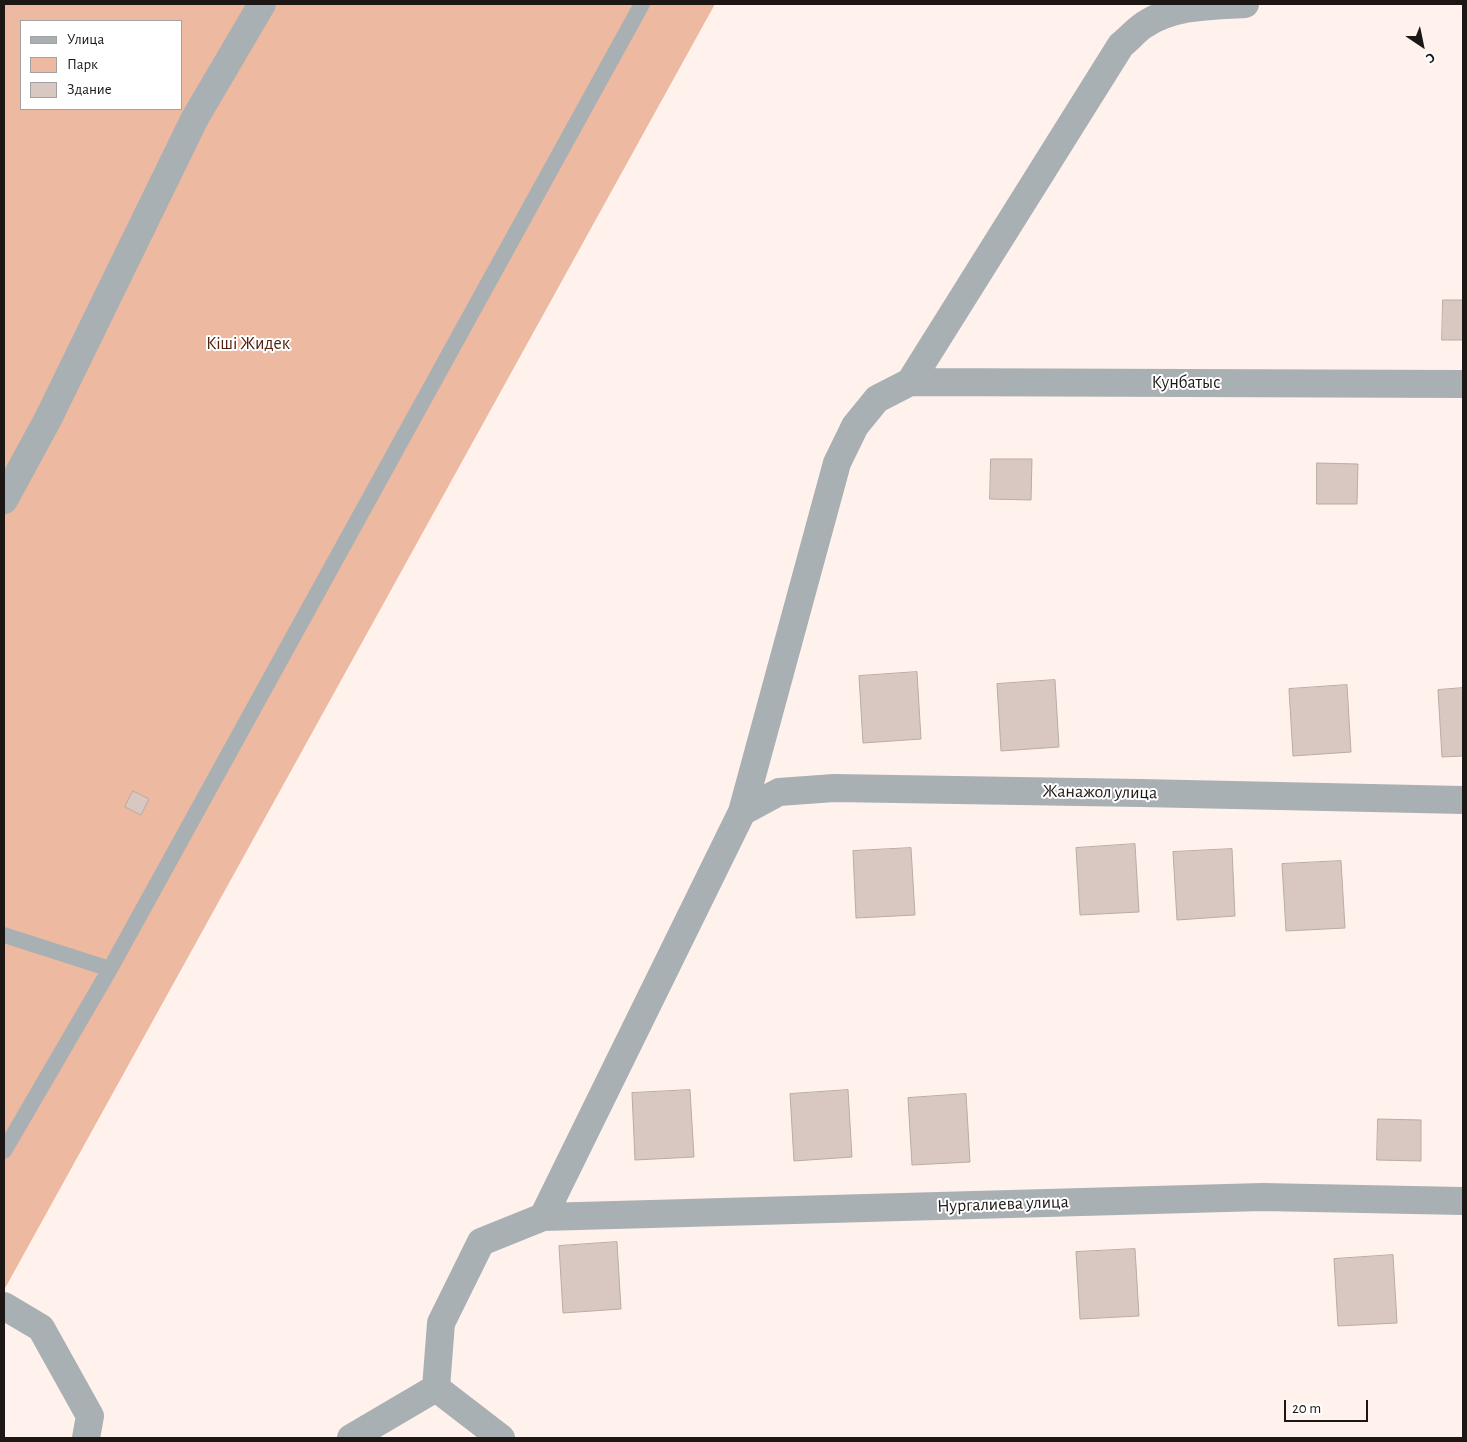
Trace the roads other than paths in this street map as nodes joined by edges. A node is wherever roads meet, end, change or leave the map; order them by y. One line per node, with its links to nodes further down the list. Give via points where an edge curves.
1 (262, 4): 6 (street, via 196,118 48,419)
2 (642, 4): 10 (lane)
3 (1245, 4): 4 (street, via 1178,10 1145,24 1121,45)
4 (910, 382): 5 (street, Кунбатыс); 8 (street, via 877,399 855,426 837,463)
5 (1463, 384)
6 (4, 500)
7 (1463, 800): 8 (street, Жанажол улица, via 834,788 779,792)
8 (742, 812): 13 (street)
9 (4, 935): 10 (lane)
10 (110, 969): 11 (lane)
11 (4, 1151)
12 (1463, 1201): 13 (street, Нургалиева улица, via 1262,1197)
13 (543, 1218): 15 (street, Нургалиева улица, via 481,1242 442,1323)
14 (4, 1306): 16 (street, via 41,1328 90,1416)
15 (436, 1388): 17 (street); 18 (street)
16 (86, 1438)
17 (351, 1438)
18 (501, 1438)

